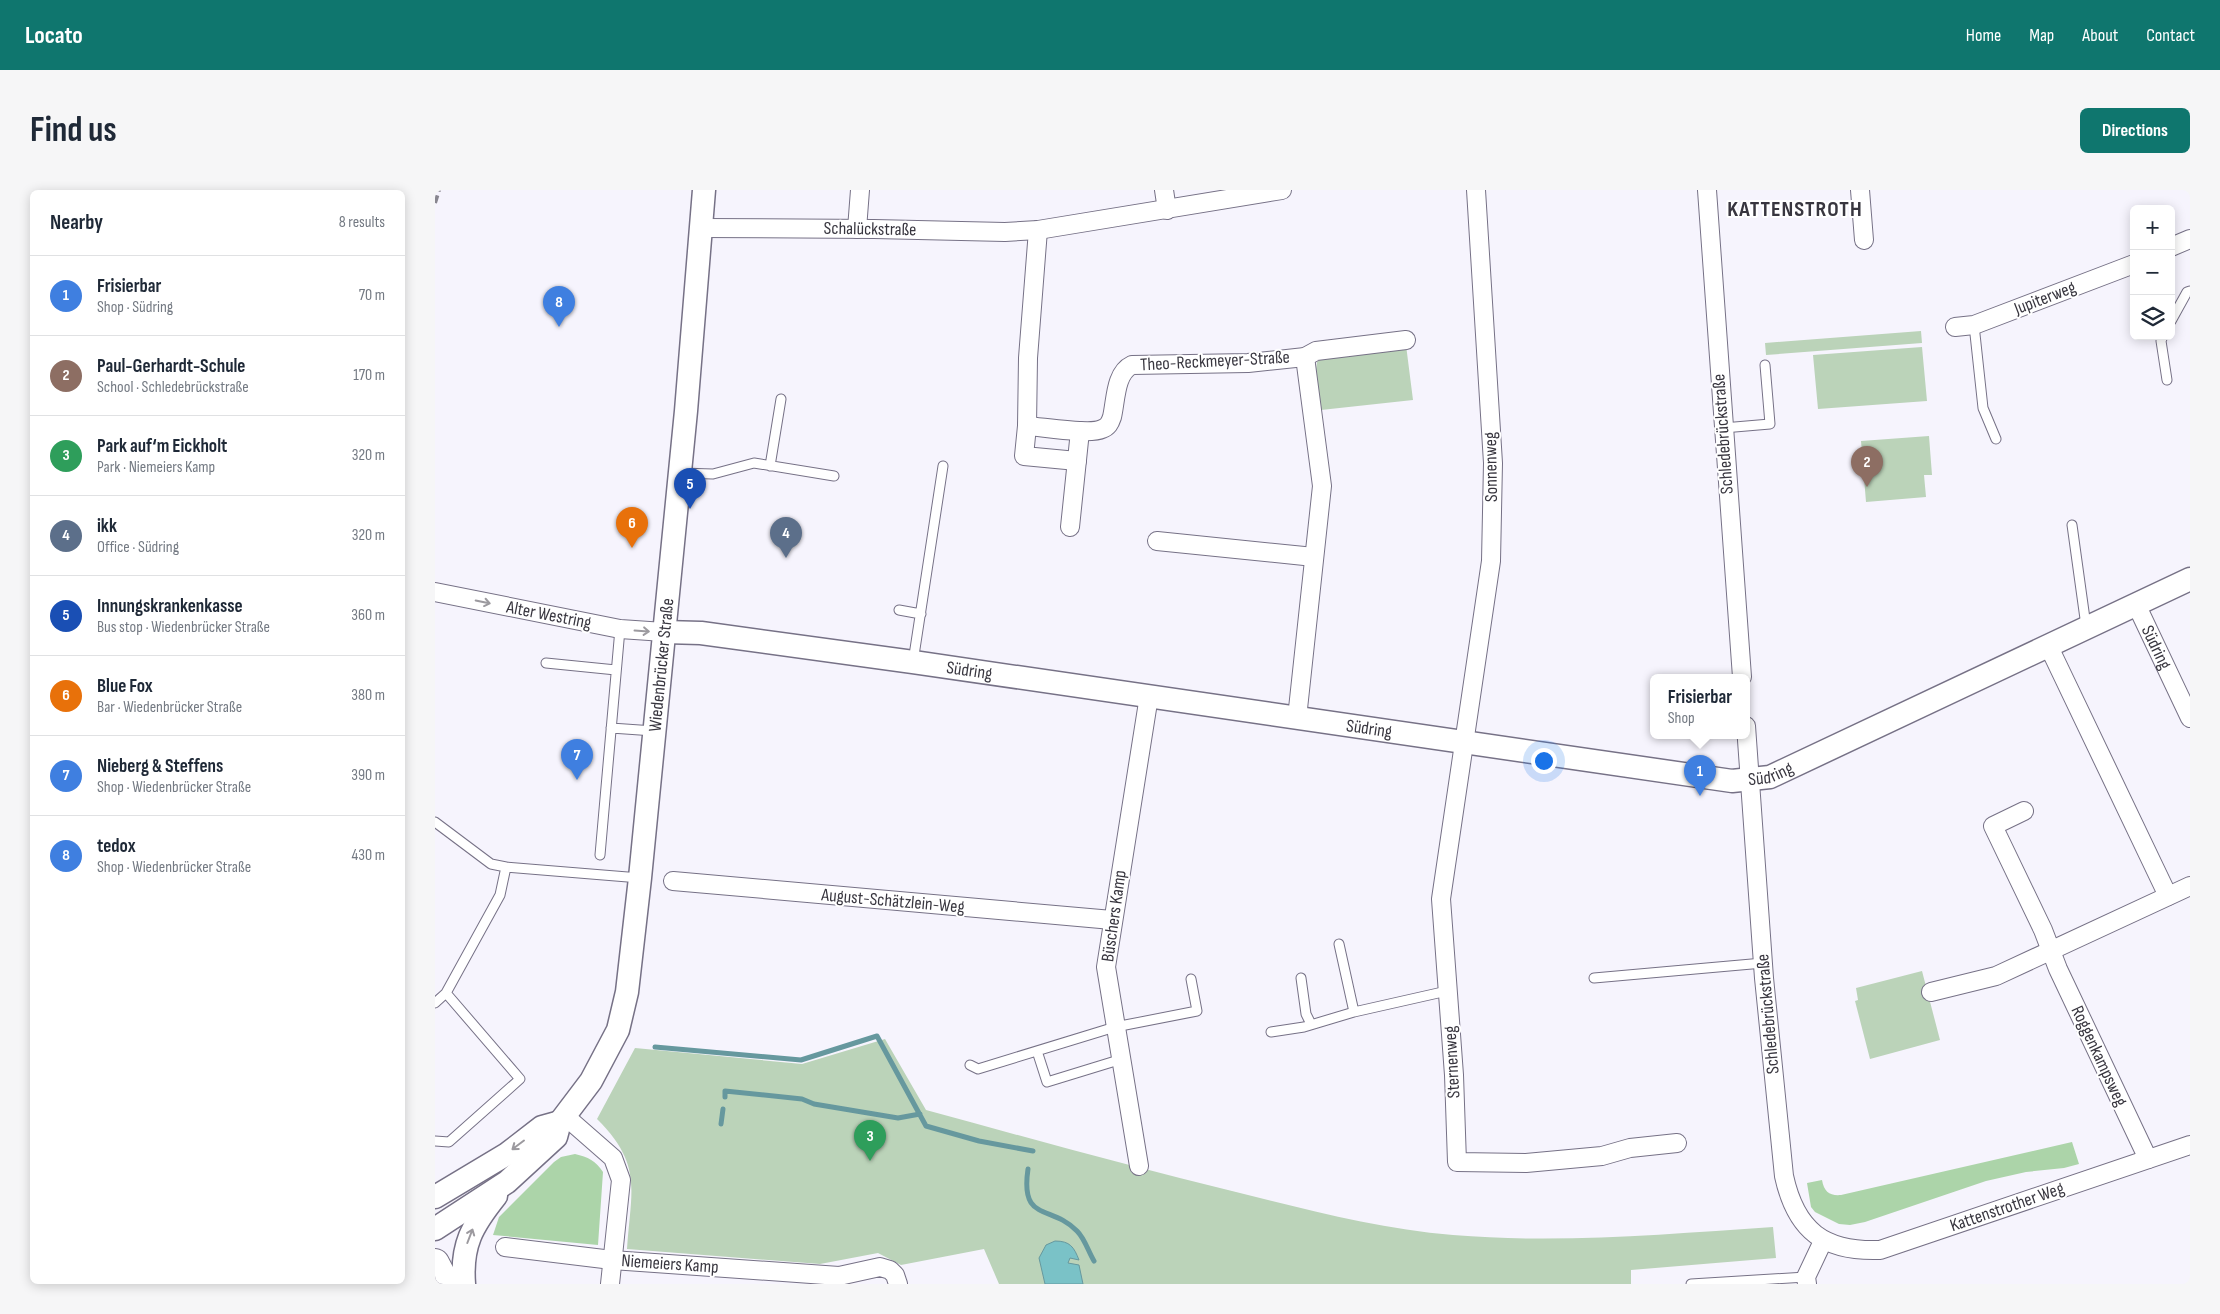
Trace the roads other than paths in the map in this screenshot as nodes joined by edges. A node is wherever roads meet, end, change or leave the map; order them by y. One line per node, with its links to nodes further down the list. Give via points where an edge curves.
1 (704, 190): 9 (street, Wiedenbrücker Straße)
2 (860, 190): 10 (street)
3 (1164, 190): 8 (street)
4 (1282, 190): 8 (street, Schalückstraße)
5 (1476, 190): 58 (street, Sonnenweg, via 1493,473 1491,561)
6 (1707, 190): 27 (street, Schledebrückstraße)
7 (1860, 190): 13 (street)
8 (1167, 210): 11 (street, Schalückstraße)
9 (701, 228): 10 (street, Schalückstraße); 33 (street, Wiedenbrücker Straße)
10 (857, 229): 11 (street, Schalückstraße)
11 (1038, 230): 26 (street, via 1028,358)
12 (2190, 238): 14 (street)
13 (1864, 240)
14 (2175, 245)
15 (2130, 266): 18 (street, Jupiterweg)
16 (2190, 291): 17 (lane)
17 (2175, 314)
18 (1974, 325): 19 (street, Jupiterweg); 29 (lane, via 1983,408)
19 (1955, 328)
20 (1406, 340): 22 (street, Theo-Reckmeyer-Straße, via 1316,351)
21 (2161, 340): 24 (lane)
22 (1305, 357): 28 (street, Theo-Reckmeyer-Straße, via 1248,363 1132,365 1125,368 1120,376 1109,424 1097,431); 38 (street, Theo-Reckmeyer-Straße, via 1322,486)
23 (1765, 365): 27 (lane, via 1770,424)
24 (2167, 380)
25 (781, 399): 31 (lane)
26 (1027, 426): 28 (street, Theo-Reckmeyer-Straße); 30 (street, via 1024,456)
27 (1723, 428): 51 (street, Schledebrückstraße)
28 (1080, 431): 30 (street)
29 (1996, 440)
30 (1077, 461): 36 (street)
31 (770, 466): 33 (lane, via 754,463 713,474); 34 (lane)
32 (943, 466): 43 (lane)
33 (679, 473): 46 (street, Wiedenbrücker Straße)
34 (834, 476)
35 (2072, 525): 44 (lane)
36 (1070, 527)
37 (1157, 541): 38 (street)
38 (1314, 556): 53 (street, Theo-Reckmeyer-Straße)
39 (2190, 579): 41 (street, Südring)
40 (435, 592): 45 (street, Alter Westring, one-way to 45)
41 (2136, 604): 44 (street, Südring); 54 (street, Südring)
42 (899, 610): 43 (lane)
43 (921, 614): 48 (lane)
44 (2087, 628): 47 (street, Südring)
45 (620, 629): 46 (street, Alter Westring, one-way to 46); 50 (lane)
46 (664, 632): 48 (street, Südring, via 701,633); 56 (street, Wiedenbrücker Straße)
47 (2049, 647): 59 (street, Südring, via 1770,777); 67 (street)
48 (913, 662): 52 (street, Südring)
49 (546, 663): 50 (lane)
50 (616, 670): 55 (lane)
51 (1742, 674)
52 (1149, 696): 53 (street, Südring); 68 (street, Büschers Kamp)
53 (1297, 718): 58 (street, Südring)
54 (2190, 718)
55 (611, 728): 56 (lane); 62 (lane)
56 (655, 731): 64 (street, Wiedenbrücker Straße)
57 (1747, 739): 59 (street, Schledebrückstraße)
58 (1465, 742): 59 (street, Südring, via 1732,782); 75 (street, Sternenweg, via 1441,899)
59 (1751, 780): 71 (street, Schledebrückstraße)
60 (2024, 811): 70 (street, Roggenkampsweg, via 1993,826)
61 (435, 822): 63 (lane, via 491,864)
62 (600, 855)
63 (506, 867): 64 (lane); 77 (lane, via 500,895)
64 (640, 878): 86 (street, Wiedenbrücker Straße, via 627,992 617,1030 595,1074)
65 (673, 882): 68 (street, August-Schätzlein-Weg)
66 (2190, 886): 67 (street)
67 (2168, 896): 70 (street)
68 (1112, 920): 81 (street, Büschers Kamp, via 1106,967)
69 (1339, 944): 79 (lane)
70 (2052, 951): 76 (street, via 1996,976); 90 (street, Roggenkampsweg)
71 (1763, 963): 74 (lane); 95 (street, Schledebrückstraße, via 1788,1196 1805,1225)
72 (1191, 978): 81 (lane, via 1197,1011)
73 (1301, 978): 80 (lane)
74 (1594, 978)
75 (1447, 991): 79 (lane); 88 (street, Sternenweg, via 1457,1162 1526,1163 1602,1156 1630,1148)
76 (1931, 992)
77 (446, 993): 78 (lane); 87 (lane, via 520,1079 449,1142)
78 (435, 1003)
79 (1354, 1012): 80 (lane)
80 (1311, 1024): 82 (lane)
81 (1115, 1027): 83 (lane); 84 (street, Büschers Kamp)
82 (1271, 1032)
83 (1037, 1051): 84 (lane, via 1047,1082); 85 (lane, via 979,1069)
84 (1122, 1059): 91 (street, Büschers Kamp)
85 (970, 1065)
86 (563, 1119): 92 (street, Wiedenbrücker Straße, via 556,1137); 93 (street, one-way to 93, via 542,1127 507,1154); 97 (street, via 613,1158 621,1180)
87 (435, 1141)
88 (1677, 1143)
89 (2190, 1145): 90 (street, Kattenstrother Weg)
90 (2149, 1164): 95 (street, Kattenstrother Weg, via 1880,1250 1845,1249)
91 (1139, 1166)
92 (507, 1182): 94 (street, Wiedenbrücker Straße); 101 (street, one-way to 92, via 464,1259 469,1236 481,1214)
93 (435, 1198)
94 (435, 1229)
95 (1823, 1241): 99 (street)
96 (505, 1247): 97 (street, Niemeiers Kamp)
97 (612, 1260): 102 (street); 103 (street, Niemeiers Kamp, via 839,1276 880,1267 890,1270)
98 (435, 1263): 100 (main road)
99 (1806, 1280): 104 (lane)
100 (447, 1284)
101 (464, 1284)
102 (610, 1284)
103 (898, 1284)
104 (1691, 1284)

